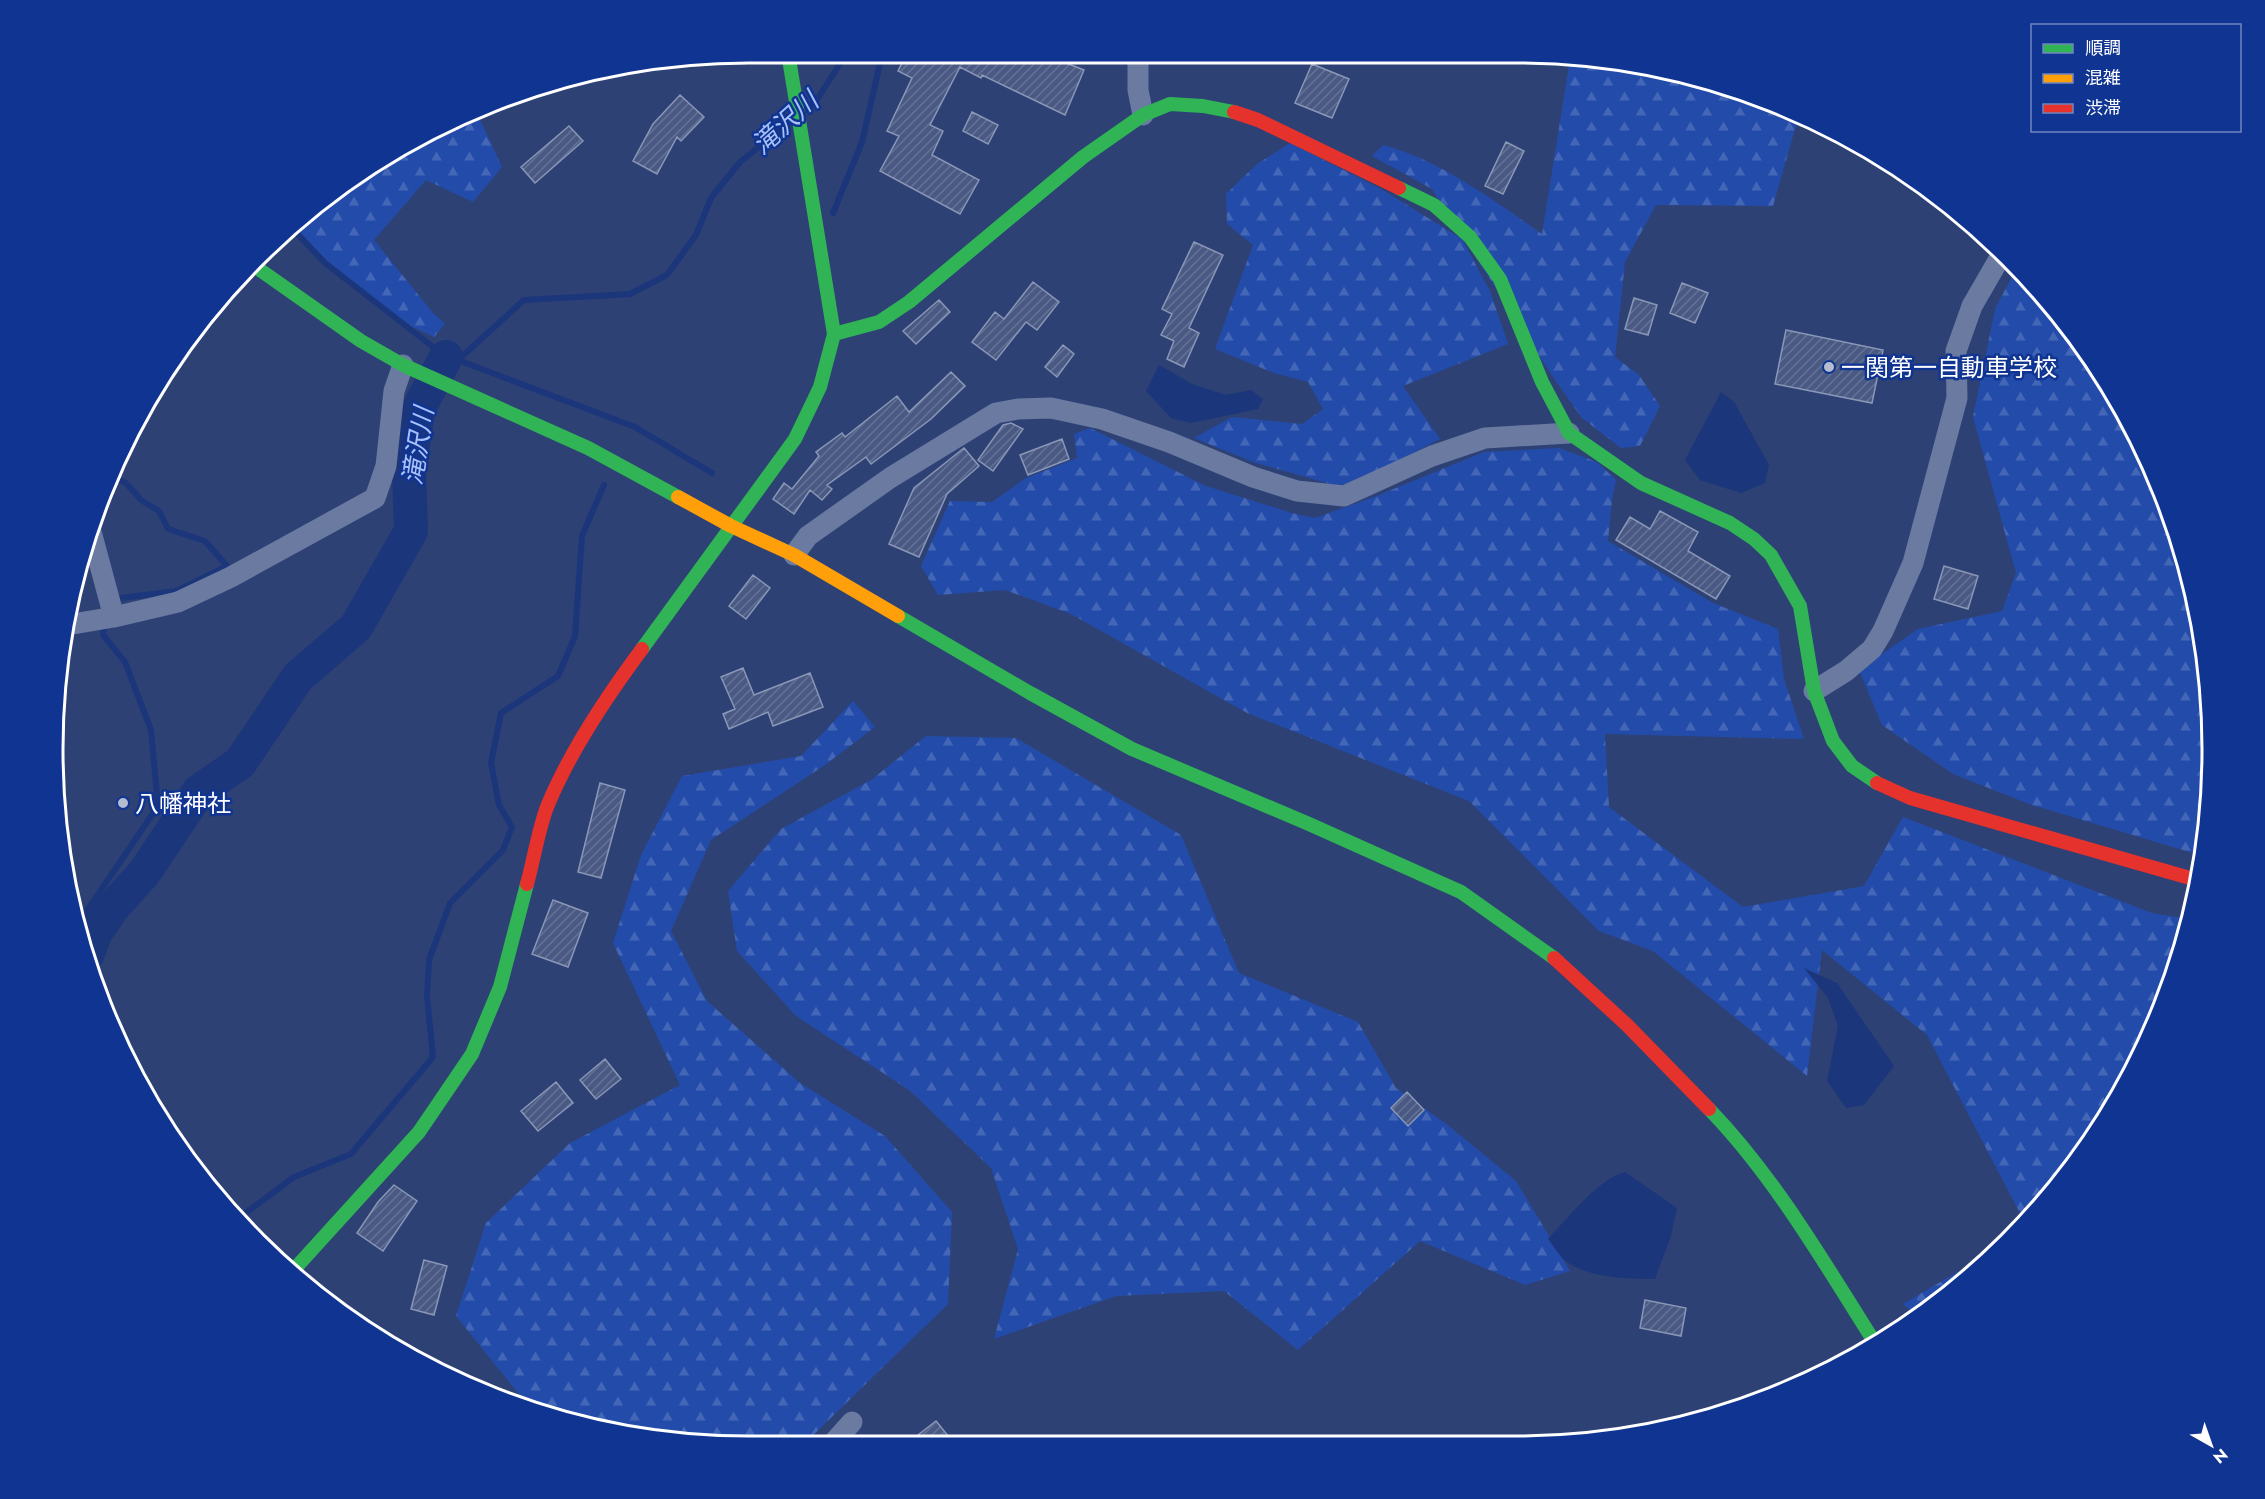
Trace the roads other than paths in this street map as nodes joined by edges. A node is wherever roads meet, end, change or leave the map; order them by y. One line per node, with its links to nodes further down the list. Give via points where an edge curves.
1 (790, 63): 6 (street)
2 (1138, 63): 3 (street)
3 (1143, 115): 6 (street, via 1083,157 909,303 879,322); 8 (street, via 1170,104 1232,111 1434,205 1470,237 1500,279 1542,382)
4 (1998, 261): 14 (street, via 1971,306 1956,351 1957,398 1913,563 1872,649)
5 (259, 269): 7 (street, via 361,341)
6 (834, 334): 9 (street, via 820,387 795,440)
7 (404, 365): 9 (street, via 588,448); 12 (street, via 394,391 386,466 375,498 178,602)
8 (1569, 433): 11 (street, via 1485,438 1432,456 1344,496 1297,491 1275,484 1102,419 1051,408 1018,409 996,413 890,478 808,536); 14 (street, via 1641,483 1730,523 1771,555 1800,606)
9 (730, 526): 11 (street); 16 (street, via 616,684 561,780 548,808 500,987 472,1054 419,1132)
10 (94, 544): 12 (street)
11 (794, 555): 17 (street, via 1132,750 1461,892 1549,952 1734,1135 1806,1235)
12 (114, 617): 13 (street)
13 (75, 624)
14 (1814, 691): 15 (street, via 1842,755 1880,785 1910,798)
15 (2190, 878)
16 (297, 1266)
17 (1871, 1336)
18 (852, 1422): 19 (street)
19 (839, 1436)

